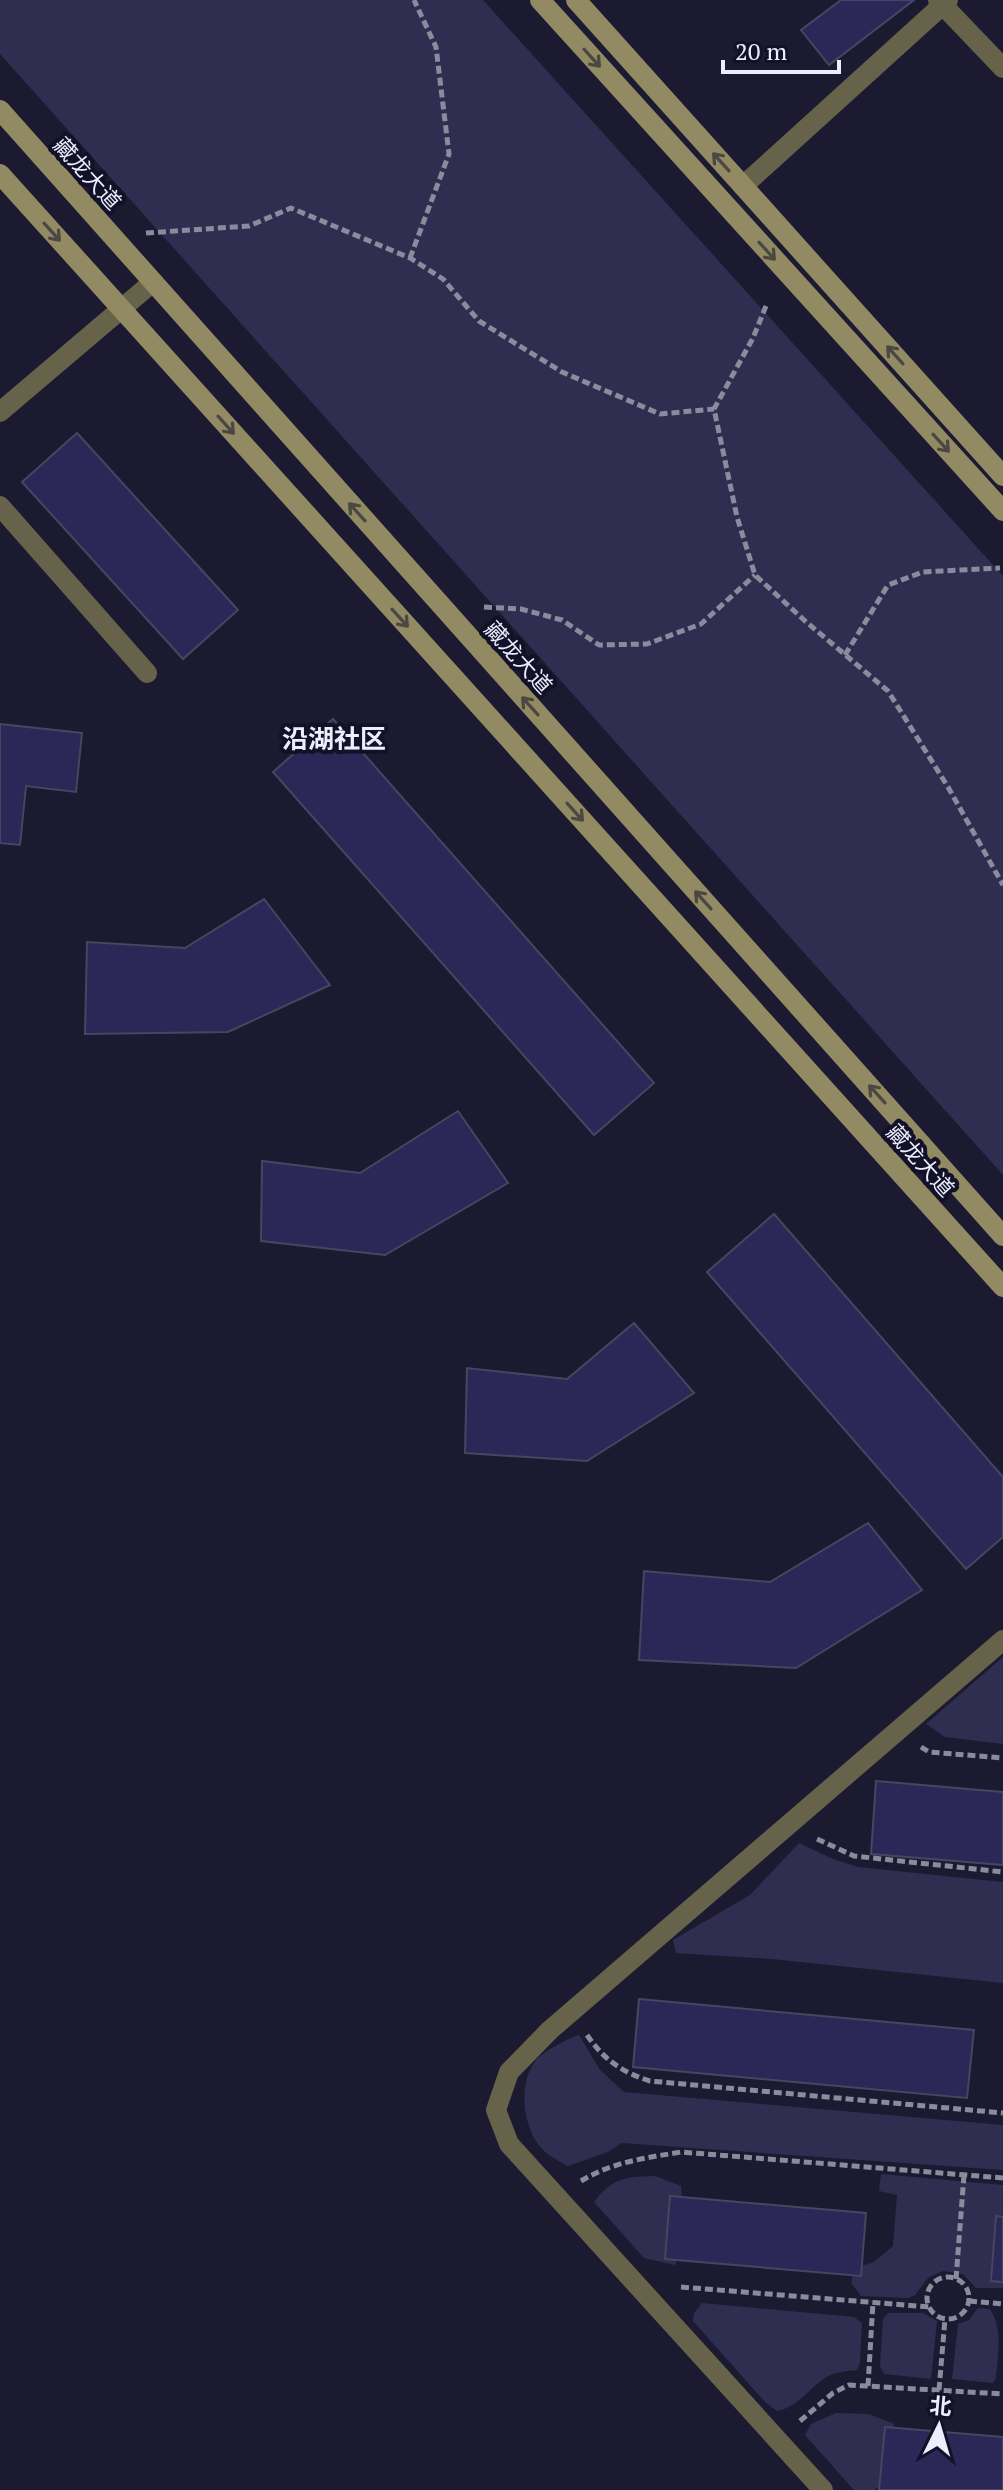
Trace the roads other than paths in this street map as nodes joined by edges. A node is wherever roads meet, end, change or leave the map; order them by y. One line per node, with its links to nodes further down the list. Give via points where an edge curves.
1 (540, 0): 13 (main road, one-way to 13)
2 (576, 0): 7 (main road, one-way to 2)
3 (943, 2): 4 (street); 7 (street)
4 (1003, 68)
5 (0, 110): 8 (main road, 藏龙大道)
6 (0, 174): 9 (main road, 藏龙大道, one-way to 9)
7 (743, 186): 11 (main road, one-way to 7)
8 (153, 282): 9 (street); 15 (main road, 藏龙大道, one-way to 8)
9 (121, 309): 10 (street); 16 (main road, 藏龙大道, one-way to 16)
10 (0, 412)
11 (1003, 476)
12 (0, 506): 14 (street)
13 (1003, 511)
14 (147, 673)
15 (1003, 1236)
16 (1003, 1287)
17 (1003, 1640): 18 (street, via 571,2012 509,2072 496,2110 509,2144)
18 (823, 2490)

